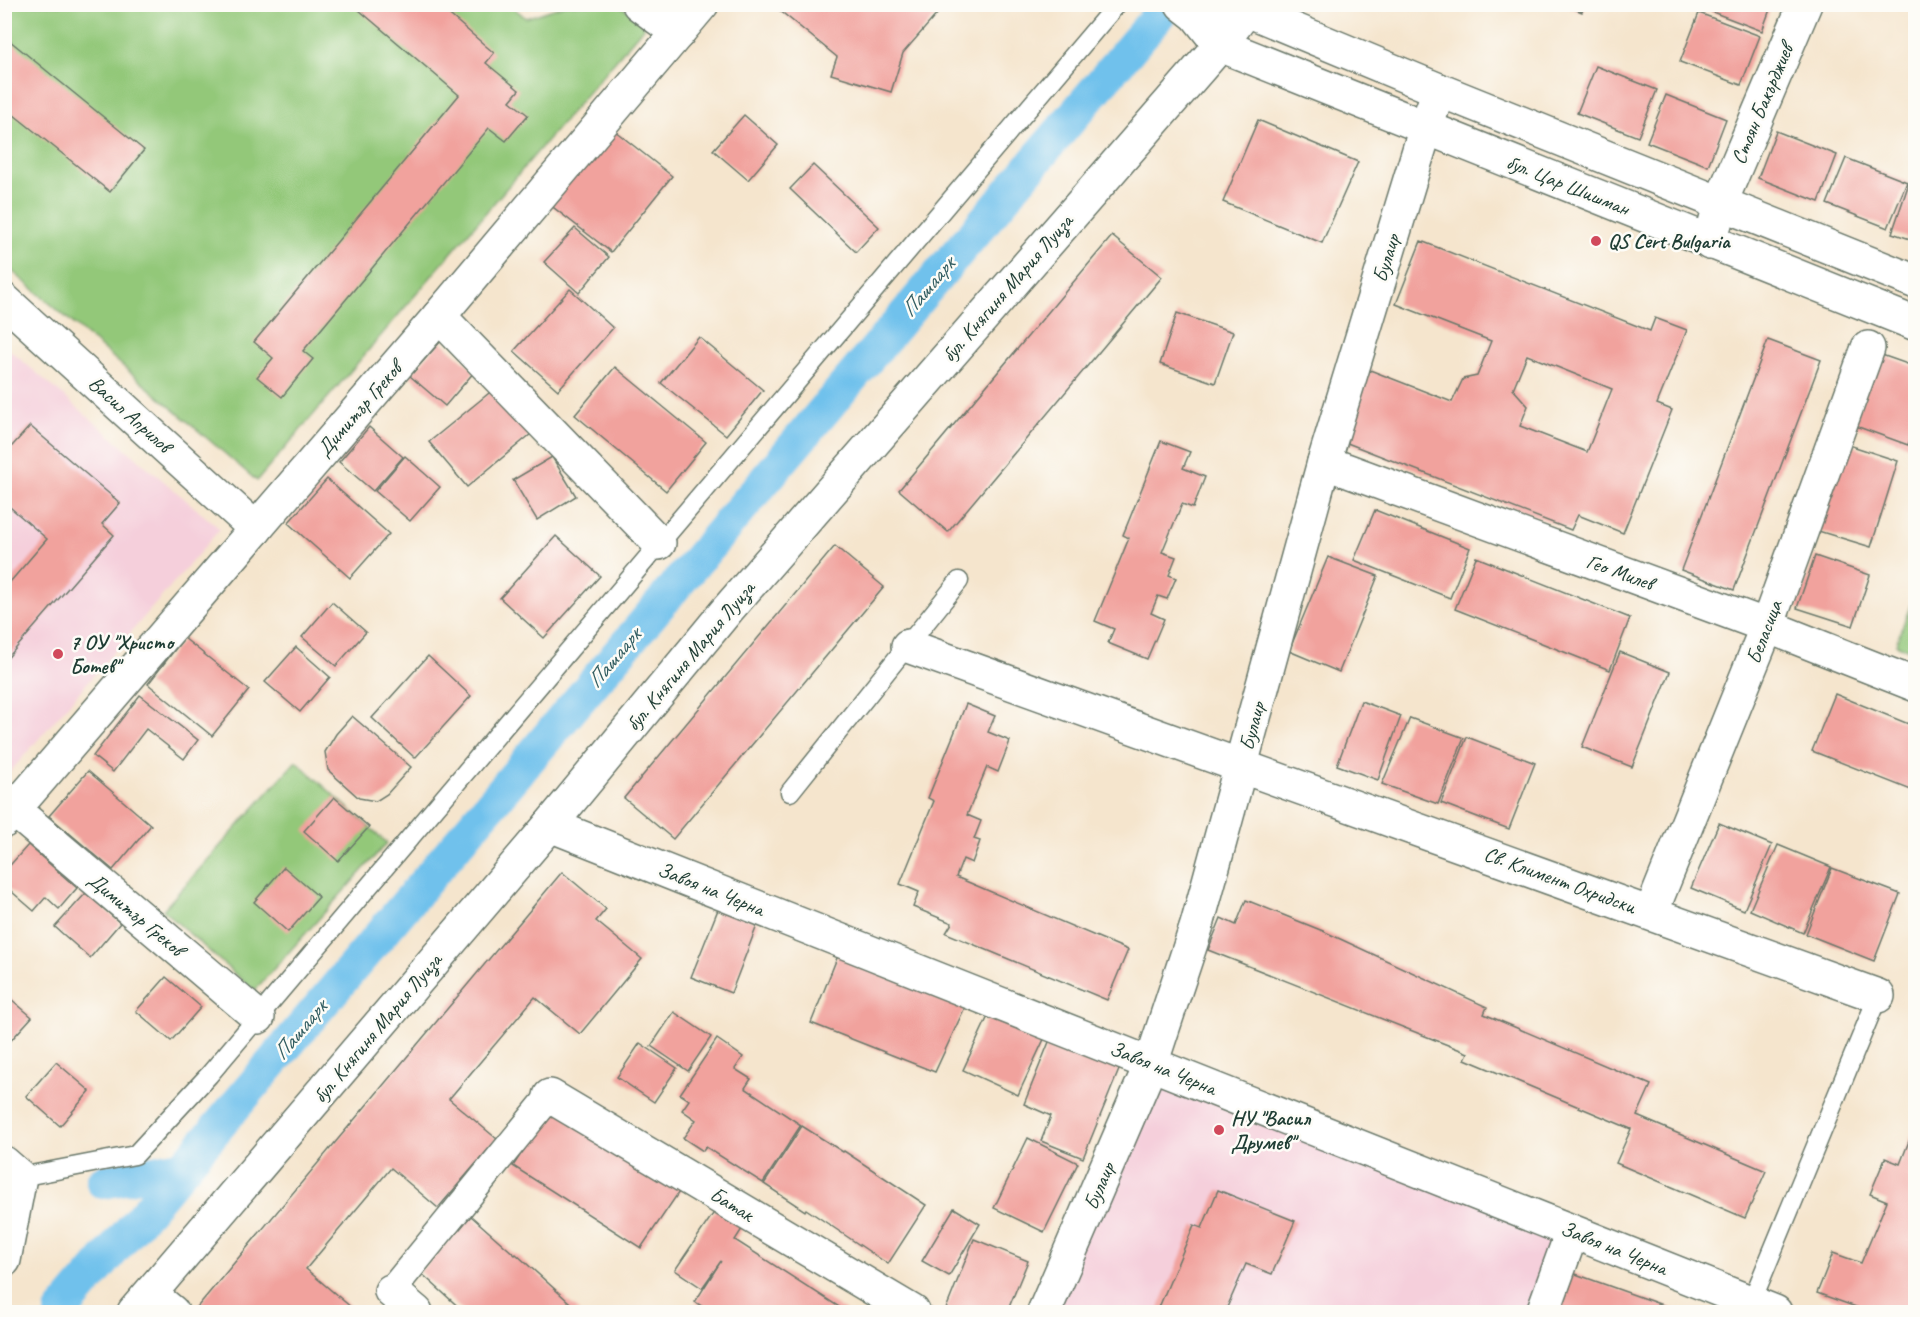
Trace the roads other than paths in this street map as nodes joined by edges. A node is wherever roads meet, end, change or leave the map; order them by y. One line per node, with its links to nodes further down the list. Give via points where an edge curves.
1 (639, 4): 7 (street)
2 (702, 4): 7 (street, Димитър Греков)
3 (1117, 4): 21 (lane)
4 (1805, 4): 11 (street, Стоян Бакърджиев)
5 (1249, 7): 6 (street); 8 (street, бул. Княгиня Мария Луиза); 9 (street, бул. Цар Шишман)
6 (1189, 10): 8 (street)
7 (678, 33): 16 (street, Димитър Греков)
8 (1220, 45): 10 (street, бул. Цар Шишман); 29 (street, бул. Княгиня Мария Луиза, via 728,609)
9 (1440, 90): 10 (street, Булаир); 11 (street, бул. Цар Шишман)
10 (1426, 127): 12 (street, бул. Цар Шишман); 19 (street, Булаир)
11 (1720, 204): 12 (street, Стоян Бакърджиев); 13 (street, бул. Цар Шишман)
12 (1710, 243): 15 (street, бул. Цар Шишман)
13 (1916, 282)
14 (4, 300): 20 (street, Васил Априлов)
15 (1880, 310): 17 (street, бул. Цар Шишман); 18 (street)
16 (439, 316): 20 (street, Димитър Греков); 21 (street)
17 (1916, 324)
18 (1868, 348): 23 (street, Беласица)
19 (1324, 462): 23 (street, Гео Милев); 26 (street, Булаир)
20 (256, 529): 28 (street, Димитър Греков)
21 (659, 543): 32 (lane)
22 (959, 581): 24 (lane)
23 (1767, 626): 25 (street, Гео Милев); 30 (street, Беласица)
24 (908, 646): 26 (street, Св. Климент Охридски); 27 (lane)
25 (1916, 685)
26 (1241, 766): 30 (street, Св. Климент Охридски); 33 (street, Булаир, via 1197,924)
27 (790, 792)
28 (9, 816): 32 (street, Димитър Греков)
29 (550, 825): 33 (street, Завоя на Черна); 39 (street, бул. Княгиня Мария Луиза)
30 (1651, 913): 31 (street, Св. Климент Охридски)
31 (1878, 996): 40 (lane)
32 (258, 1017): 35 (lane, via 135,1155)
33 (1151, 1064): 36 (street, Завоя на Черна); 43 (street, Булаир)
34 (550, 1096): 38 (street); 42 (street, Батак)
35 (12, 1170): 37 (street)
36 (1572, 1232): 40 (street, Завоя на Черна); 44 (street)
37 (4, 1260)
38 (391, 1291): 41 (street)
39 (152, 1306)
40 (1763, 1308)
41 (416, 1312)
42 (913, 1312)
43 (1044, 1312)
44 (1543, 1312)

